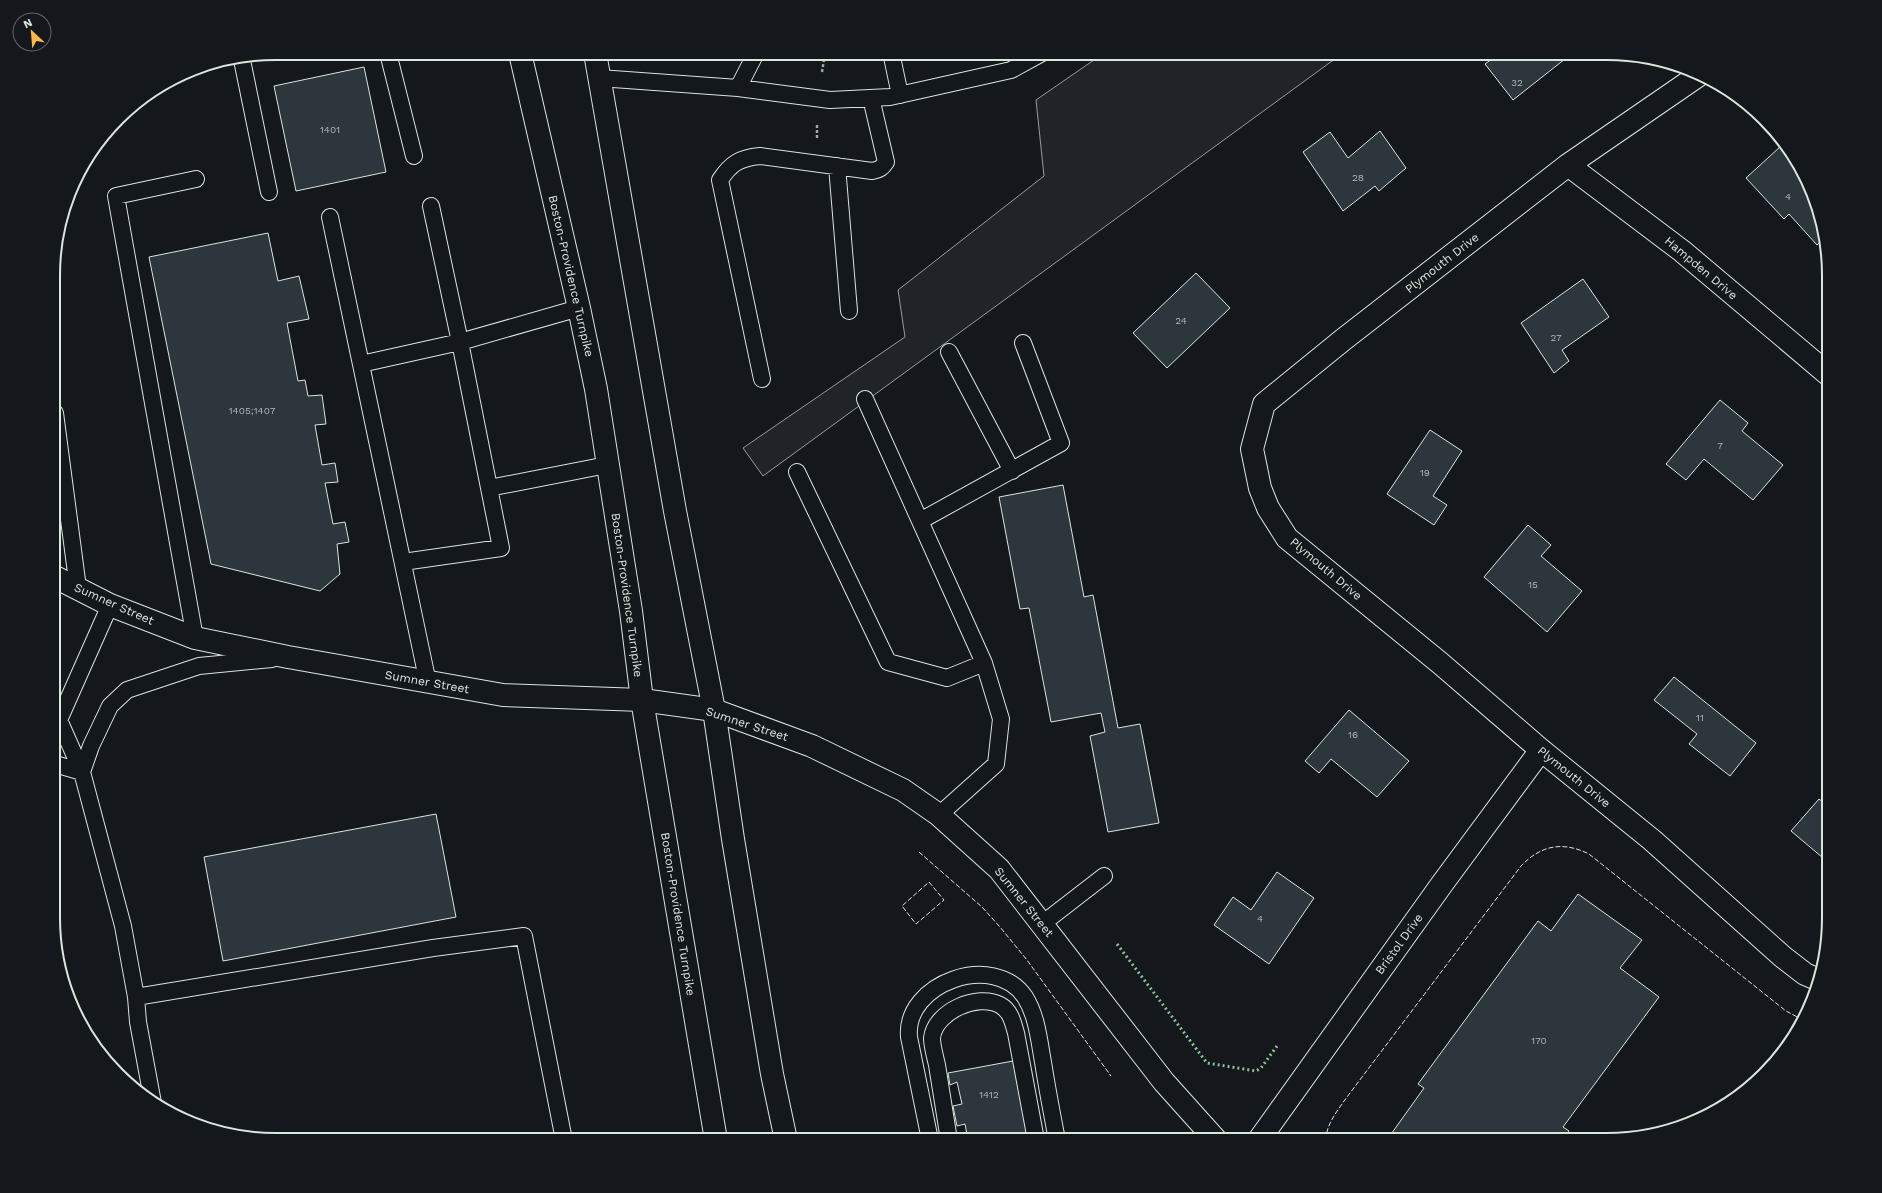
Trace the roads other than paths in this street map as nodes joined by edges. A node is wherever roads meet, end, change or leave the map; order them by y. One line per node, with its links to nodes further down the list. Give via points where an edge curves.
1 (390, 60): 13 (lane)
2 (522, 60): 20 (main road, Boston-Providence Turnpike)
3 (595, 60): 8 (main road)
4 (752, 60): 10 (lane)
5 (892, 60): 11 (lane)
6 (1029, 60): 11 (lane, via 1011,70)
7 (243, 63): 17 (lane)
8 (599, 78): 10 (lane); 44 (main road, via 674,511)
9 (1694, 78): 14 (main road, Plymouth Drive)
10 (738, 88): 12 (lane, via 830,100)
11 (900, 94): 12 (lane)
12 (871, 98): 15 (lane, via 886,162 883,167 872,172)
13 (414, 156)
14 (1568, 165): 26 (main road, Hampden Drive, via 1682,251); 47 (main road, Plymouth Drive, via 1264,404 1252,449 1260,488 1268,508 1287,538 1440,663)
15 (837, 166): 21 (lane); 27 (lane, via 760,156 746,157 734,164 720,180)
16 (196, 179): 39 (lane, via 116,196)
17 (269, 192)
18 (431, 206): 22 (lane)
19 (330, 217): 25 (lane)
20 (579, 308): 22 (lane); 30 (main road, Boston-Providence Turnpike, via 596,388)
21 (849, 311)
22 (460, 342): 25 (lane); 33 (lane)
23 (1023, 343): 31 (lane, via 1061,443)
24 (949, 352): 31 (lane)
25 (361, 364): 35 (lane)
26 (1822, 370)
27 (762, 379)
28 (865, 399): 34 (lane)
29 (60, 451): 37 (lane)
30 (607, 465): 33 (lane); 43 (main road, Boston-Providence Turnpike, via 632,611)
31 (1012, 471): 34 (lane)
32 (797, 472): 41 (lane, via 888,662 947,678)
33 (489, 488): 35 (lane, via 501,548)
34 (920, 521): 41 (lane)
35 (403, 562): 42 (lane)
36 (60, 579): 37 (main road, Sumner Street)
37 (78, 588): 38 (main road, Sumner Street)
38 (110, 605): 39 (main road, Sumner Street); 45 (lane)
39 (195, 638): 40 (main road, Sumner Street)
40 (288, 657): 42 (main road, Sumner Street); 49 (lane, via 199,666 127,690 110,706)
41 (984, 663): 50 (lane, via 1001,719 996,764)
42 (428, 683): 43 (main road, Sumner Street, via 503,696)
43 (642, 700): 44 (main road, Sumner Street); 57 (main road, Boston-Providence Turnpike)
44 (714, 710): 50 (main road, Sumner Street, via 831,754 903,790); 58 (main road, via 772,1074)
45 (60, 718)
46 (60, 722): 49 (lane)
47 (1541, 750): 53 (main road, Plymouth Drive, via 1652,840 1788,961); 64 (main road, Bristol Drive)
48 (60, 765): 49 (lane)
49 (82, 772): 54 (lane, via 123,926)
50 (939, 815): 52 (main road, Sumner Street, via 999,869)
51 (1104, 876): 52 (lane)
52 (1042, 924): 63 (main road, Sumner Street, via 1164,1082)
53 (1814, 978)
54 (136, 997): 55 (lane); 56 (lane, via 433,948 524,936)
55 (151, 1094)
56 (563, 1133)
57 (715, 1133)
58 (785, 1133)
59 (929, 1133): 62 (lane, via 909,1038 909,1021 919,1002 935,988 980,975 995,976 1012,984 1022,993 1030,1007 1038,1034)
60 (948, 1133): 61 (lane, via 932,1038 939,1021 955,1008 990,1001 1000,1005 1010,1015 1016,1033)
61 (1035, 1133)
62 (1056, 1133)
63 (1210, 1133)
64 (1264, 1133)

